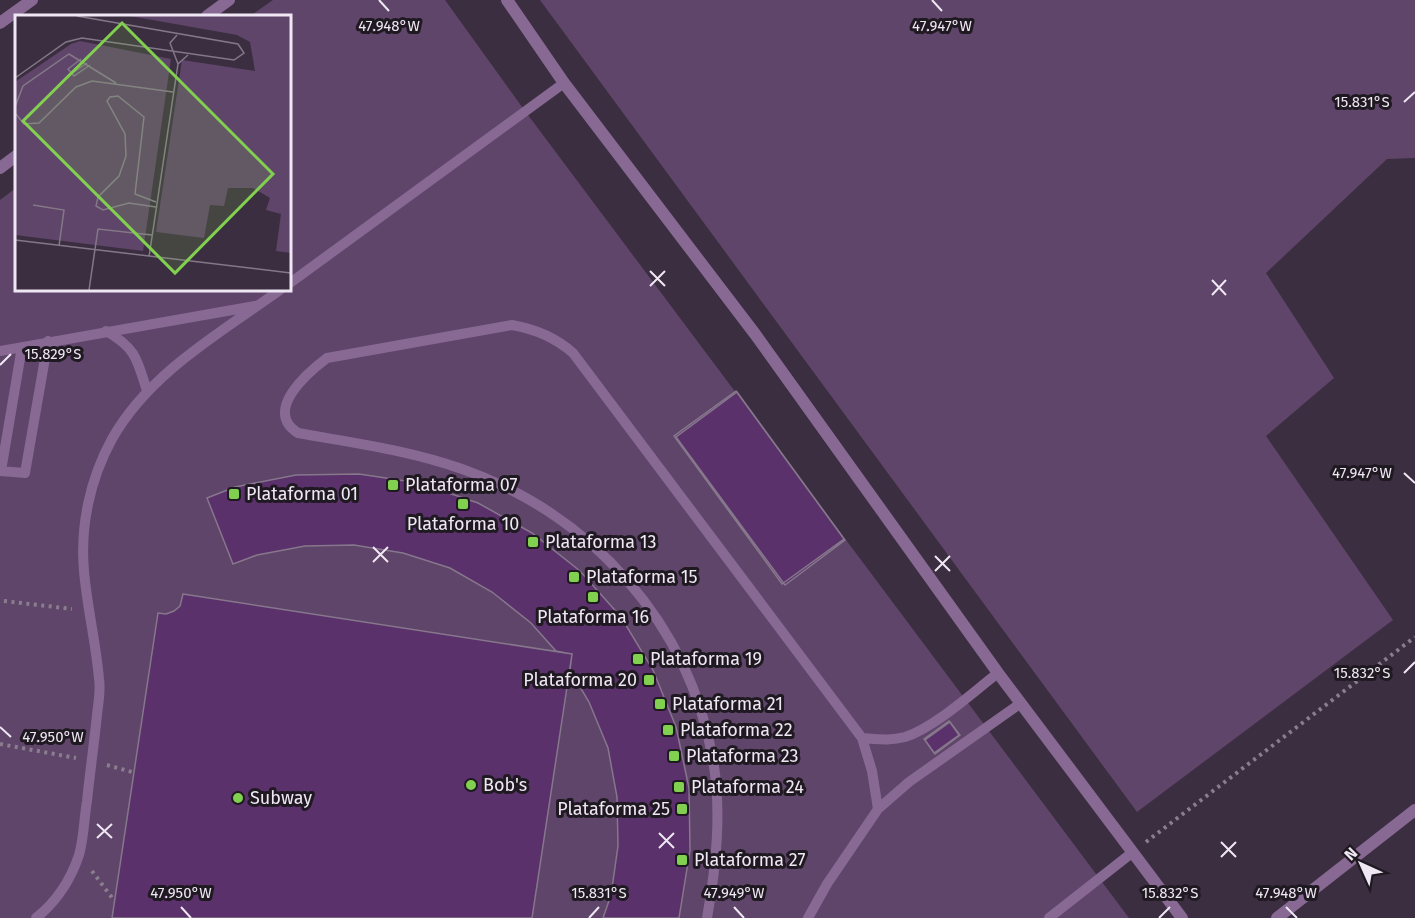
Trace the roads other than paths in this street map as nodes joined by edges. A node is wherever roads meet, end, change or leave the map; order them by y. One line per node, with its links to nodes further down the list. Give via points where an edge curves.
1 (32, 0): 5 (street)
2 (229, 0): 4 (street)
3 (507, 0): 6 (street)
4 (208, 15)
5 (0, 23)
6 (564, 83): 9 (lane); 18 (street, via 755,334)
7 (15, 157): 8 (street)
8 (0, 168)
9 (291, 282)
10 (279, 291): 11 (lane)
11 (258, 306): 12 (lane); 16 (lane)
12 (106, 331): 13 (lane); 16 (lane, via 128,345)
13 (48, 341): 14 (lane); 17 (lane, via 25,472)
14 (22, 347): 15 (lane); 17 (lane)
15 (0, 351)
16 (147, 391): 24 (lane, via 111,441 86,516 84,570 100,682 92,761 79,854 63,888)
17 (0, 471)
18 (998, 673): 19 (street); 20 (lane, via 917,731 897,738)
19 (1021, 703): 21 (lane, via 909,782); 23 (street)
20 (862, 738): 21 (lane); 25 (lane, via 573,352 560,342 528,328 512,326 327,358 297,385 288,398 285,413 286,422 298,433 424,457 496,483 571,528 605,555 644,600 683,664 703,715 714,762 717,839)
21 (878, 809): 26 (lane)
22 (1415, 810): 29 (street)
23 (1133, 852): 27 (lane); 28 (street)
24 (36, 918)
25 (706, 918)
26 (808, 918)
27 (1049, 918)
28 (1182, 918)
29 (1277, 918)

